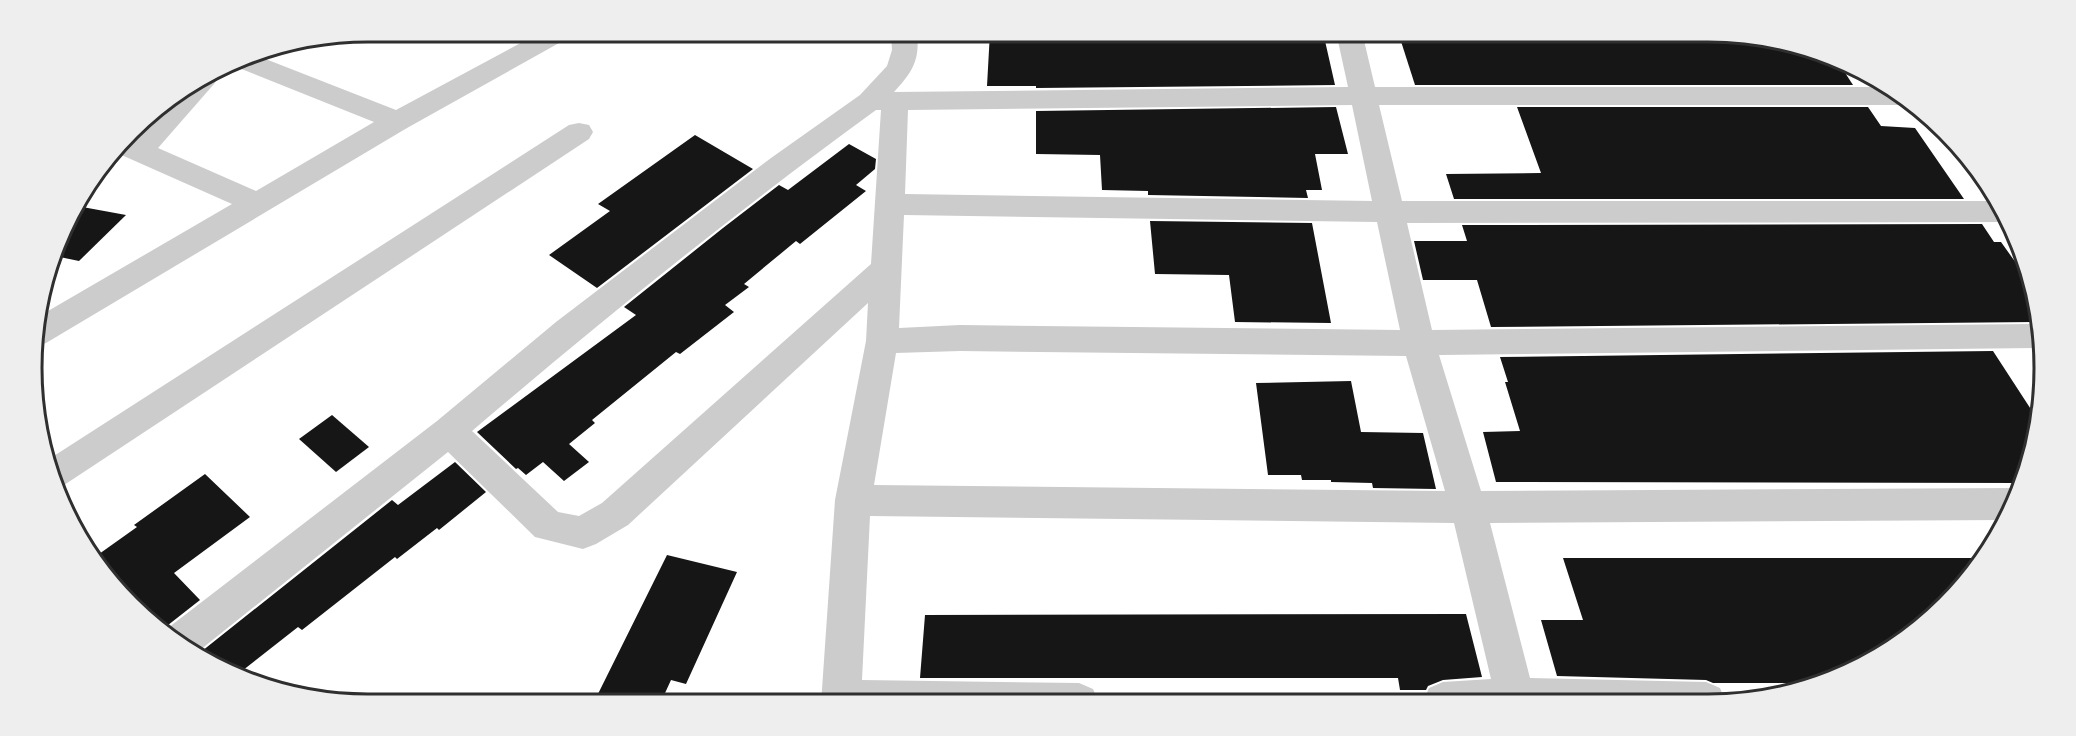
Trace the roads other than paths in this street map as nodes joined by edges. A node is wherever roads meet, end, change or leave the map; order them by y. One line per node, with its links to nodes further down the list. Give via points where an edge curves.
1 (542, 42): 9 (street)
2 (905, 42): 7 (street, via 900,69)
3 (1351, 42): 5 (street)
4 (252, 63): 9 (street)
5 (1362, 96): 6 (street); 7 (street); 14 (street)
6 (1887, 96)
7 (883, 101): 13 (street); 21 (street, via 781,165 567,331)
8 (179, 103): 11 (street)
9 (397, 121): 12 (street)
10 (579, 132): 22 (street)
11 (131, 148): 12 (street)
12 (259, 204): 17 (street)
13 (891, 204): 14 (street); 16 (street)
14 (1388, 212): 15 (street); 20 (street)
15 (1994, 212)
16 (887, 267): 19 (street); 21 (street, via 615,514 584,533 548,526)
17 (45, 328)
18 (2032, 335): 20 (street)
19 (882, 341): 20 (street, via 960,338); 23 (street)
20 (1419, 343): 25 (street)
21 (449, 431): 26 (street)
22 (59, 472)
23 (853, 500): 25 (street); 27 (street)
24 (2004, 504): 25 (street)
25 (1468, 507): 28 (street)
26 (185, 638)
27 (841, 694)
28 (1514, 694)

